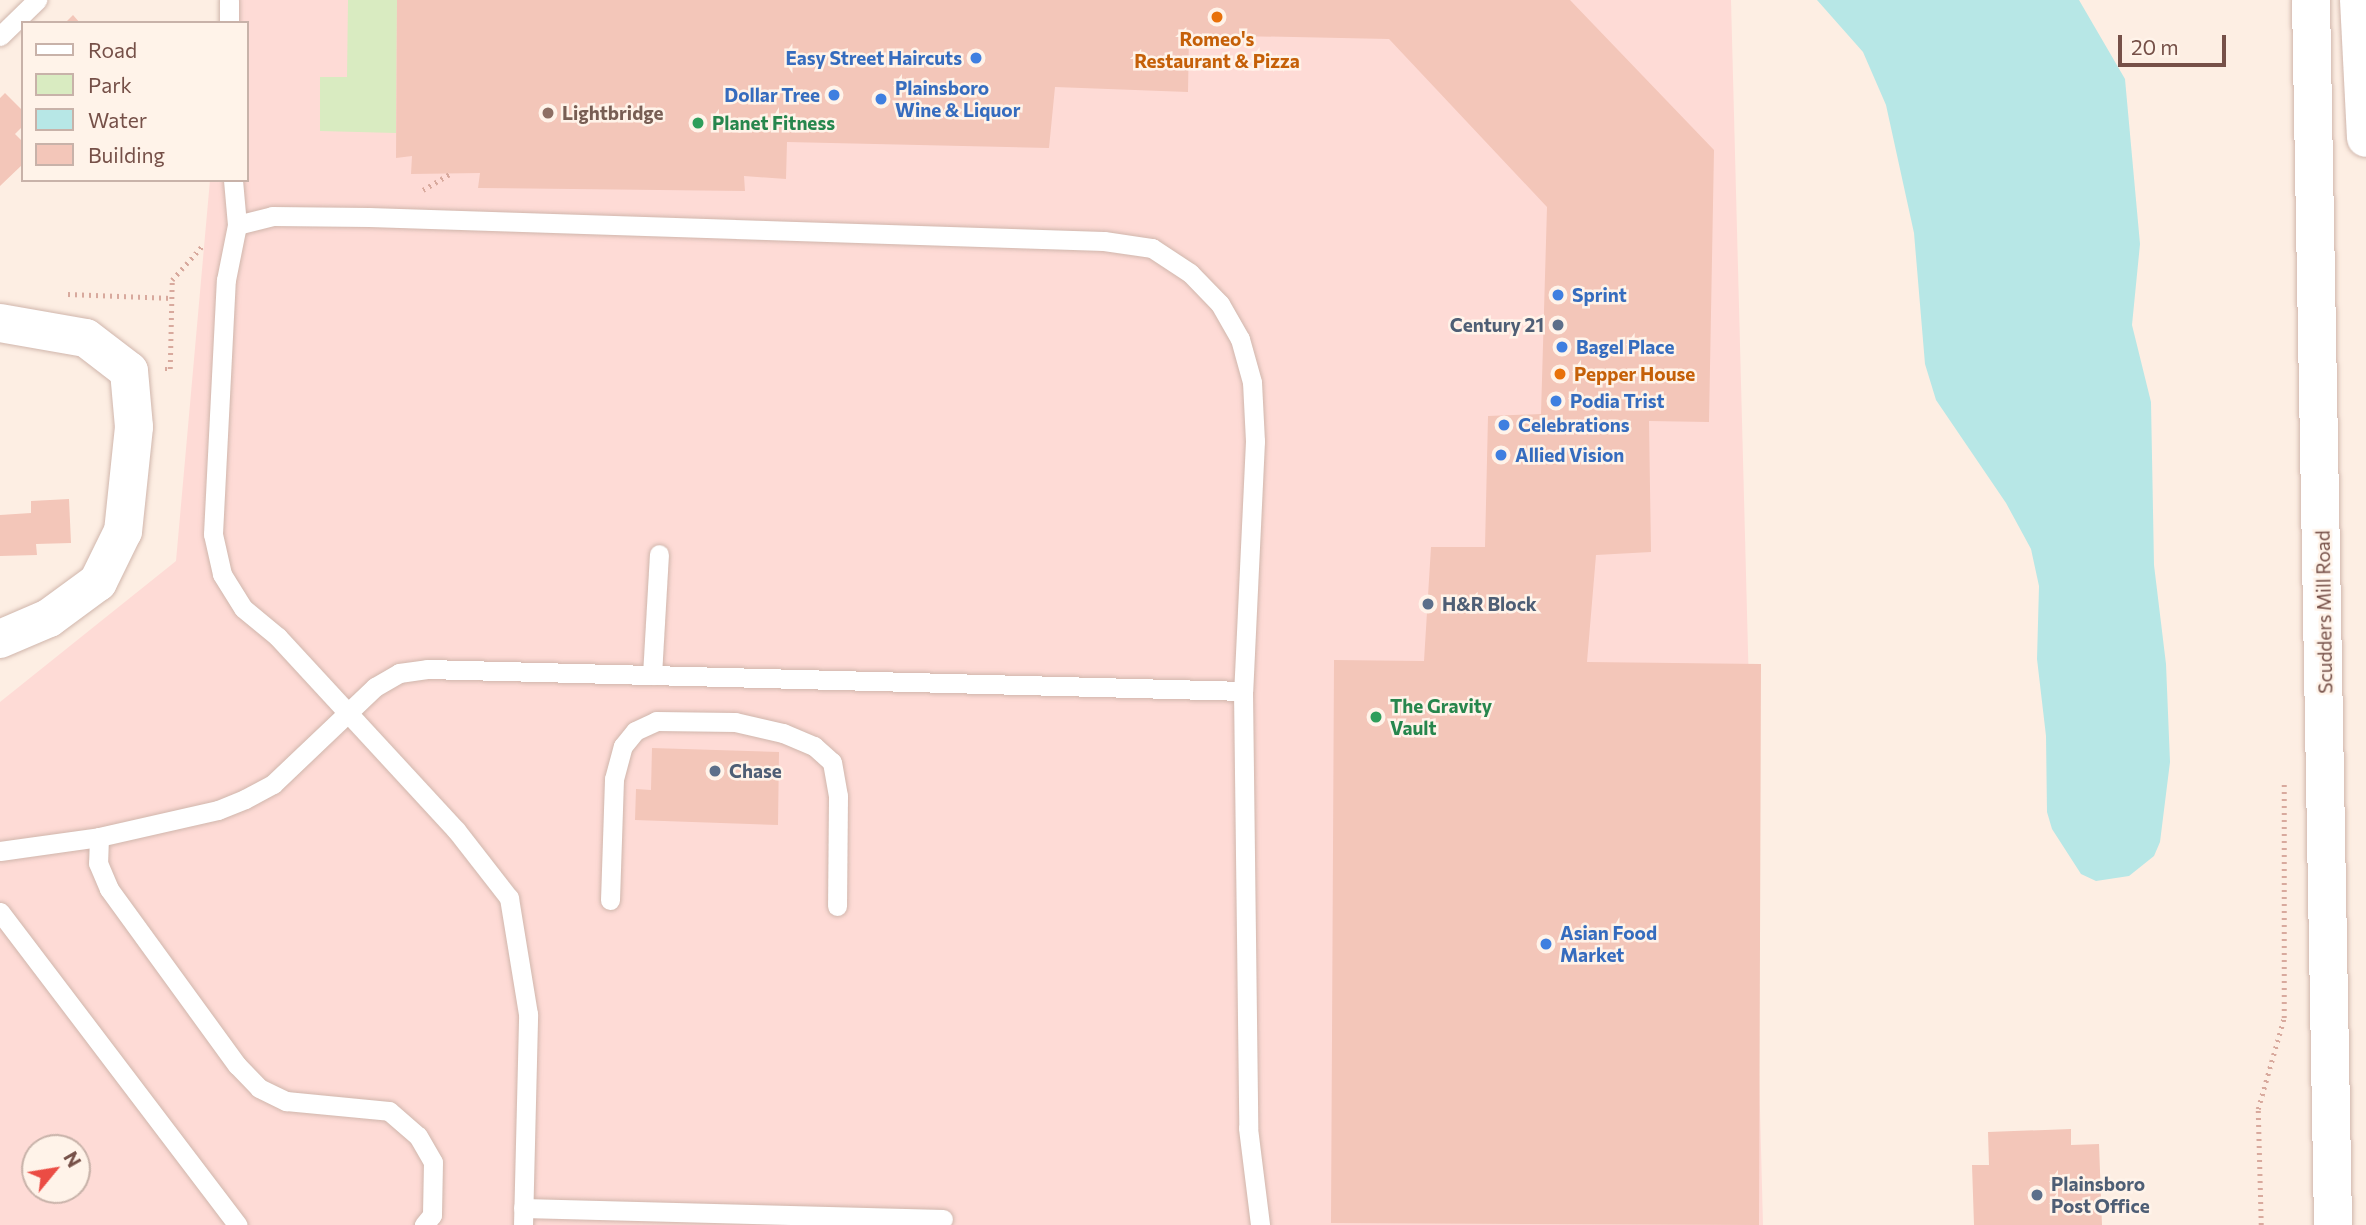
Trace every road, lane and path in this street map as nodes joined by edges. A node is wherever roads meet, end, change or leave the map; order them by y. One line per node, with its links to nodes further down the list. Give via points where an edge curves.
1 (37, 0): 6 (lane)
2 (229, 0): 5 (lane)
3 (2311, 0): 30 (main road, Scudders Mill Road)
4 (2359, 0): 7 (main road)
5 (229, 21)
6 (0, 36)
7 (2366, 138)
8 (233, 182): 9 (lane)
9 (237, 225): 16 (lane, via 272,216 369,217 1104,241 1152,248 1190,273 1220,304 1240,339 1252,382 1255,440); 17 (lane, via 226,280 214,534 222,574 243,608 278,636)
10 (53, 293): 11 (path)
11 (172, 298)
12 (0, 323): 14 (main road, via 86,338 129,372 134,427 123,531 98,582 49,618)
13 (659, 554): 15 (lane)
14 (0, 639)
15 (652, 675): 16 (lane); 17 (lane, via 427,669 399,673)
16 (1243, 691): 28 (lane, via 1248,1128)
17 (346, 712): 19 (lane, via 273,784 245,799 218,810); 24 (lane, via 456,830 509,898 528,1014)
18 (2284, 767): 29 (path, via 2284,1018 2258,1108)
19 (99, 838): 20 (lane); 27 (lane, via 98,863 108,890 237,1065 259,1088 286,1101 389,1111 418,1136 433,1161 432,1215)
20 (0, 851)
21 (610, 900): 22 (lane, via 617,760 635,731 656,721 735,722 814,746 832,762 838,796)
22 (836, 905)
23 (0, 912): 26 (lane)
24 (523, 1216): 25 (lane)
25 (943, 1219)
26 (238, 1225)
27 (424, 1225)
28 (1260, 1225)
29 (2261, 1225)
30 (2333, 1225)

